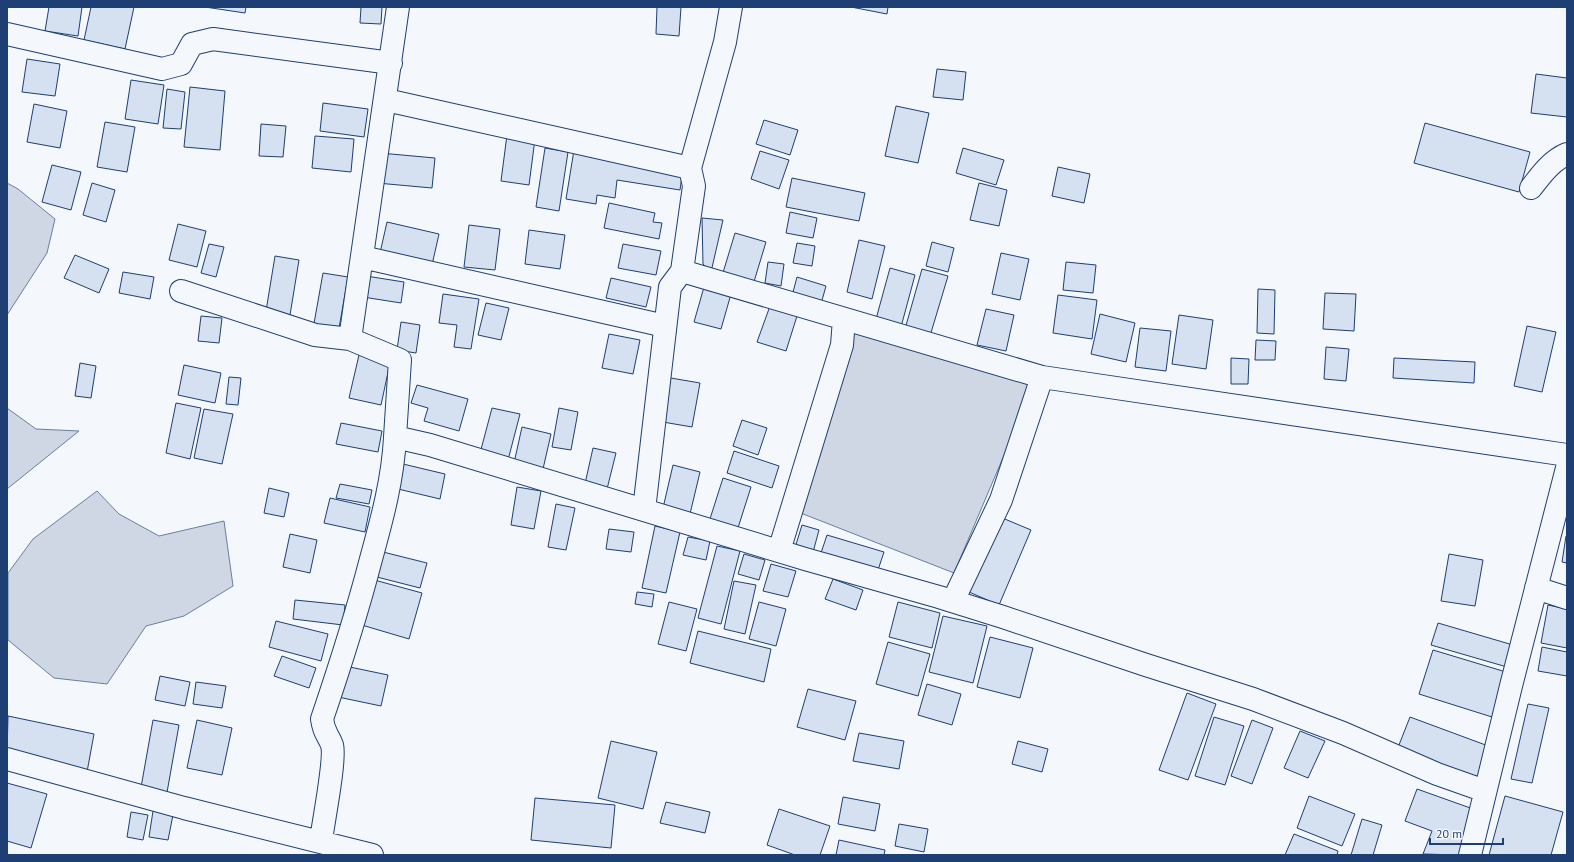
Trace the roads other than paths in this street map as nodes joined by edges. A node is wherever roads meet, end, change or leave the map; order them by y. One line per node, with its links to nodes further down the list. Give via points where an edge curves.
1 (398, 7): 4 (street)
2 (731, 7): 7 (street, via 725,42)
3 (7, 34): 4 (street, via 162,69 181,64 192,44 213,40)
4 (391, 63): 5 (street)
5 (386, 100): 7 (street); 9 (street)
6 (1567, 154): 8 (street, via 1543,172)
7 (690, 168): 10 (street, via 694,186)
8 (1532, 188)
9 (362, 257): 13 (street); 14 (street)
10 (682, 271): 12 (street); 13 (street, via 670,287)
11 (181, 291): 14 (street, via 315,335)
12 (844, 319): 15 (street); 20 (street, via 842,345)
13 (665, 326): 19 (street)
14 (350, 339): 16 (street, via 400,360)
15 (1042, 377): 17 (street); 23 (street, via 1001,500)
16 (395, 437): 19 (street, via 445,449); 26 (street, via 394,460 382,520 350,635 322,720 323,731 332,746 332,762)
17 (1567, 456)
18 (1567, 468): 21 (street)
19 (644, 510): 20 (street)
20 (779, 551): 23 (street)
21 (1536, 588): 22 (street); 25 (street)
22 (1567, 598)
23 (953, 601): 25 (street, via 1253,699)
24 (7, 760): 26 (street, via 274,832)
25 (1485, 791): 28 (street)
26 (321, 841): 27 (street)
27 (372, 855)
28 (1470, 855)

